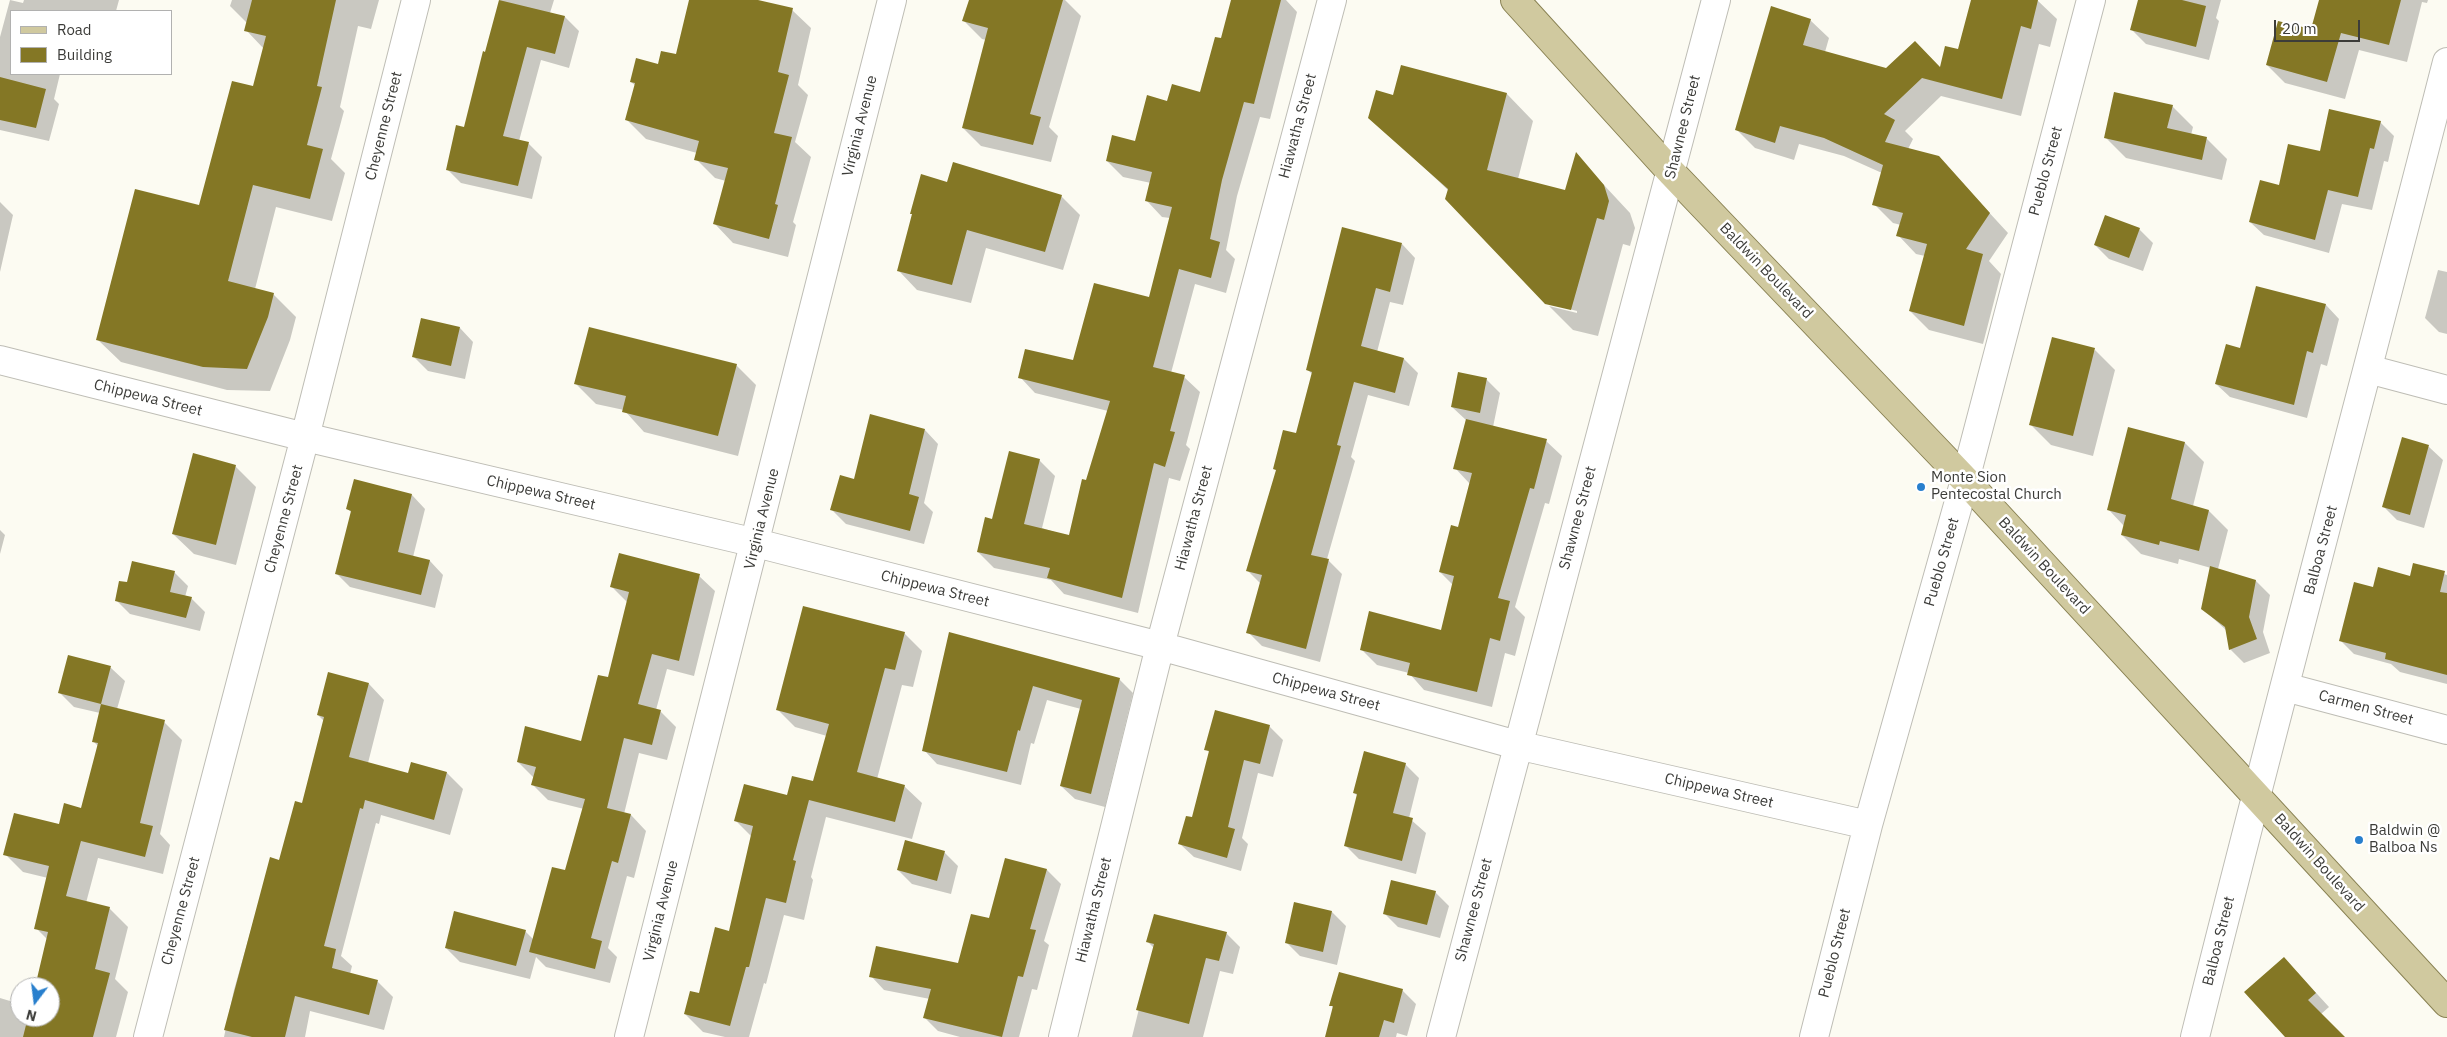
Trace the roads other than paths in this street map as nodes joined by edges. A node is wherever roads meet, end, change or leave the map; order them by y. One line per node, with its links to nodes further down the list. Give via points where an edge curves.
1 (416, 0): 12 (street, Cheyenne Street)
2 (892, 0): 14 (street, Virginia Avenue)
3 (1332, 0): 15 (street, Hiawatha Street)
4 (1515, 0): 8 (main road, Baldwin Boulevard)
5 (1716, 0): 8 (street, Shawnee Street)
6 (2091, 0): 13 (street, Pueblo Street)
7 (2447, 62): 10 (street, Balboa Street)
8 (1672, 173): 13 (main road, Baldwin Boulevard); 18 (street, Shawnee Street)
9 (0, 360): 12 (street, Chippewa Street)
10 (2368, 369): 11 (street); 16 (street, Balboa Street)
11 (2447, 390)
12 (305, 438): 14 (street, Chippewa Street); 22 (street, Cheyenne Street)
13 (1965, 480): 19 (main road, Baldwin Boulevard); 20 (street, Pueblo Street)
14 (756, 543): 15 (street, Chippewa Street); 23 (street, Virginia Avenue)
15 (1160, 646): 18 (street, Chippewa Street); 24 (street, Hiawatha Street)
16 (2285, 686): 17 (street, Carmen Street); 19 (street, Balboa Street)
17 (2447, 730)
18 (1517, 745): 20 (street, Chippewa Street); 25 (street, Shawnee Street)
19 (2255, 793): 21 (main road, Baldwin Boulevard); 27 (street, Balboa Street)
20 (1868, 826): 26 (street, Pueblo Street)
21 (2447, 1003)
22 (148, 1037)
23 (629, 1037)
24 (1063, 1037)
25 (1441, 1037)
26 (1814, 1037)
27 (2195, 1037)

